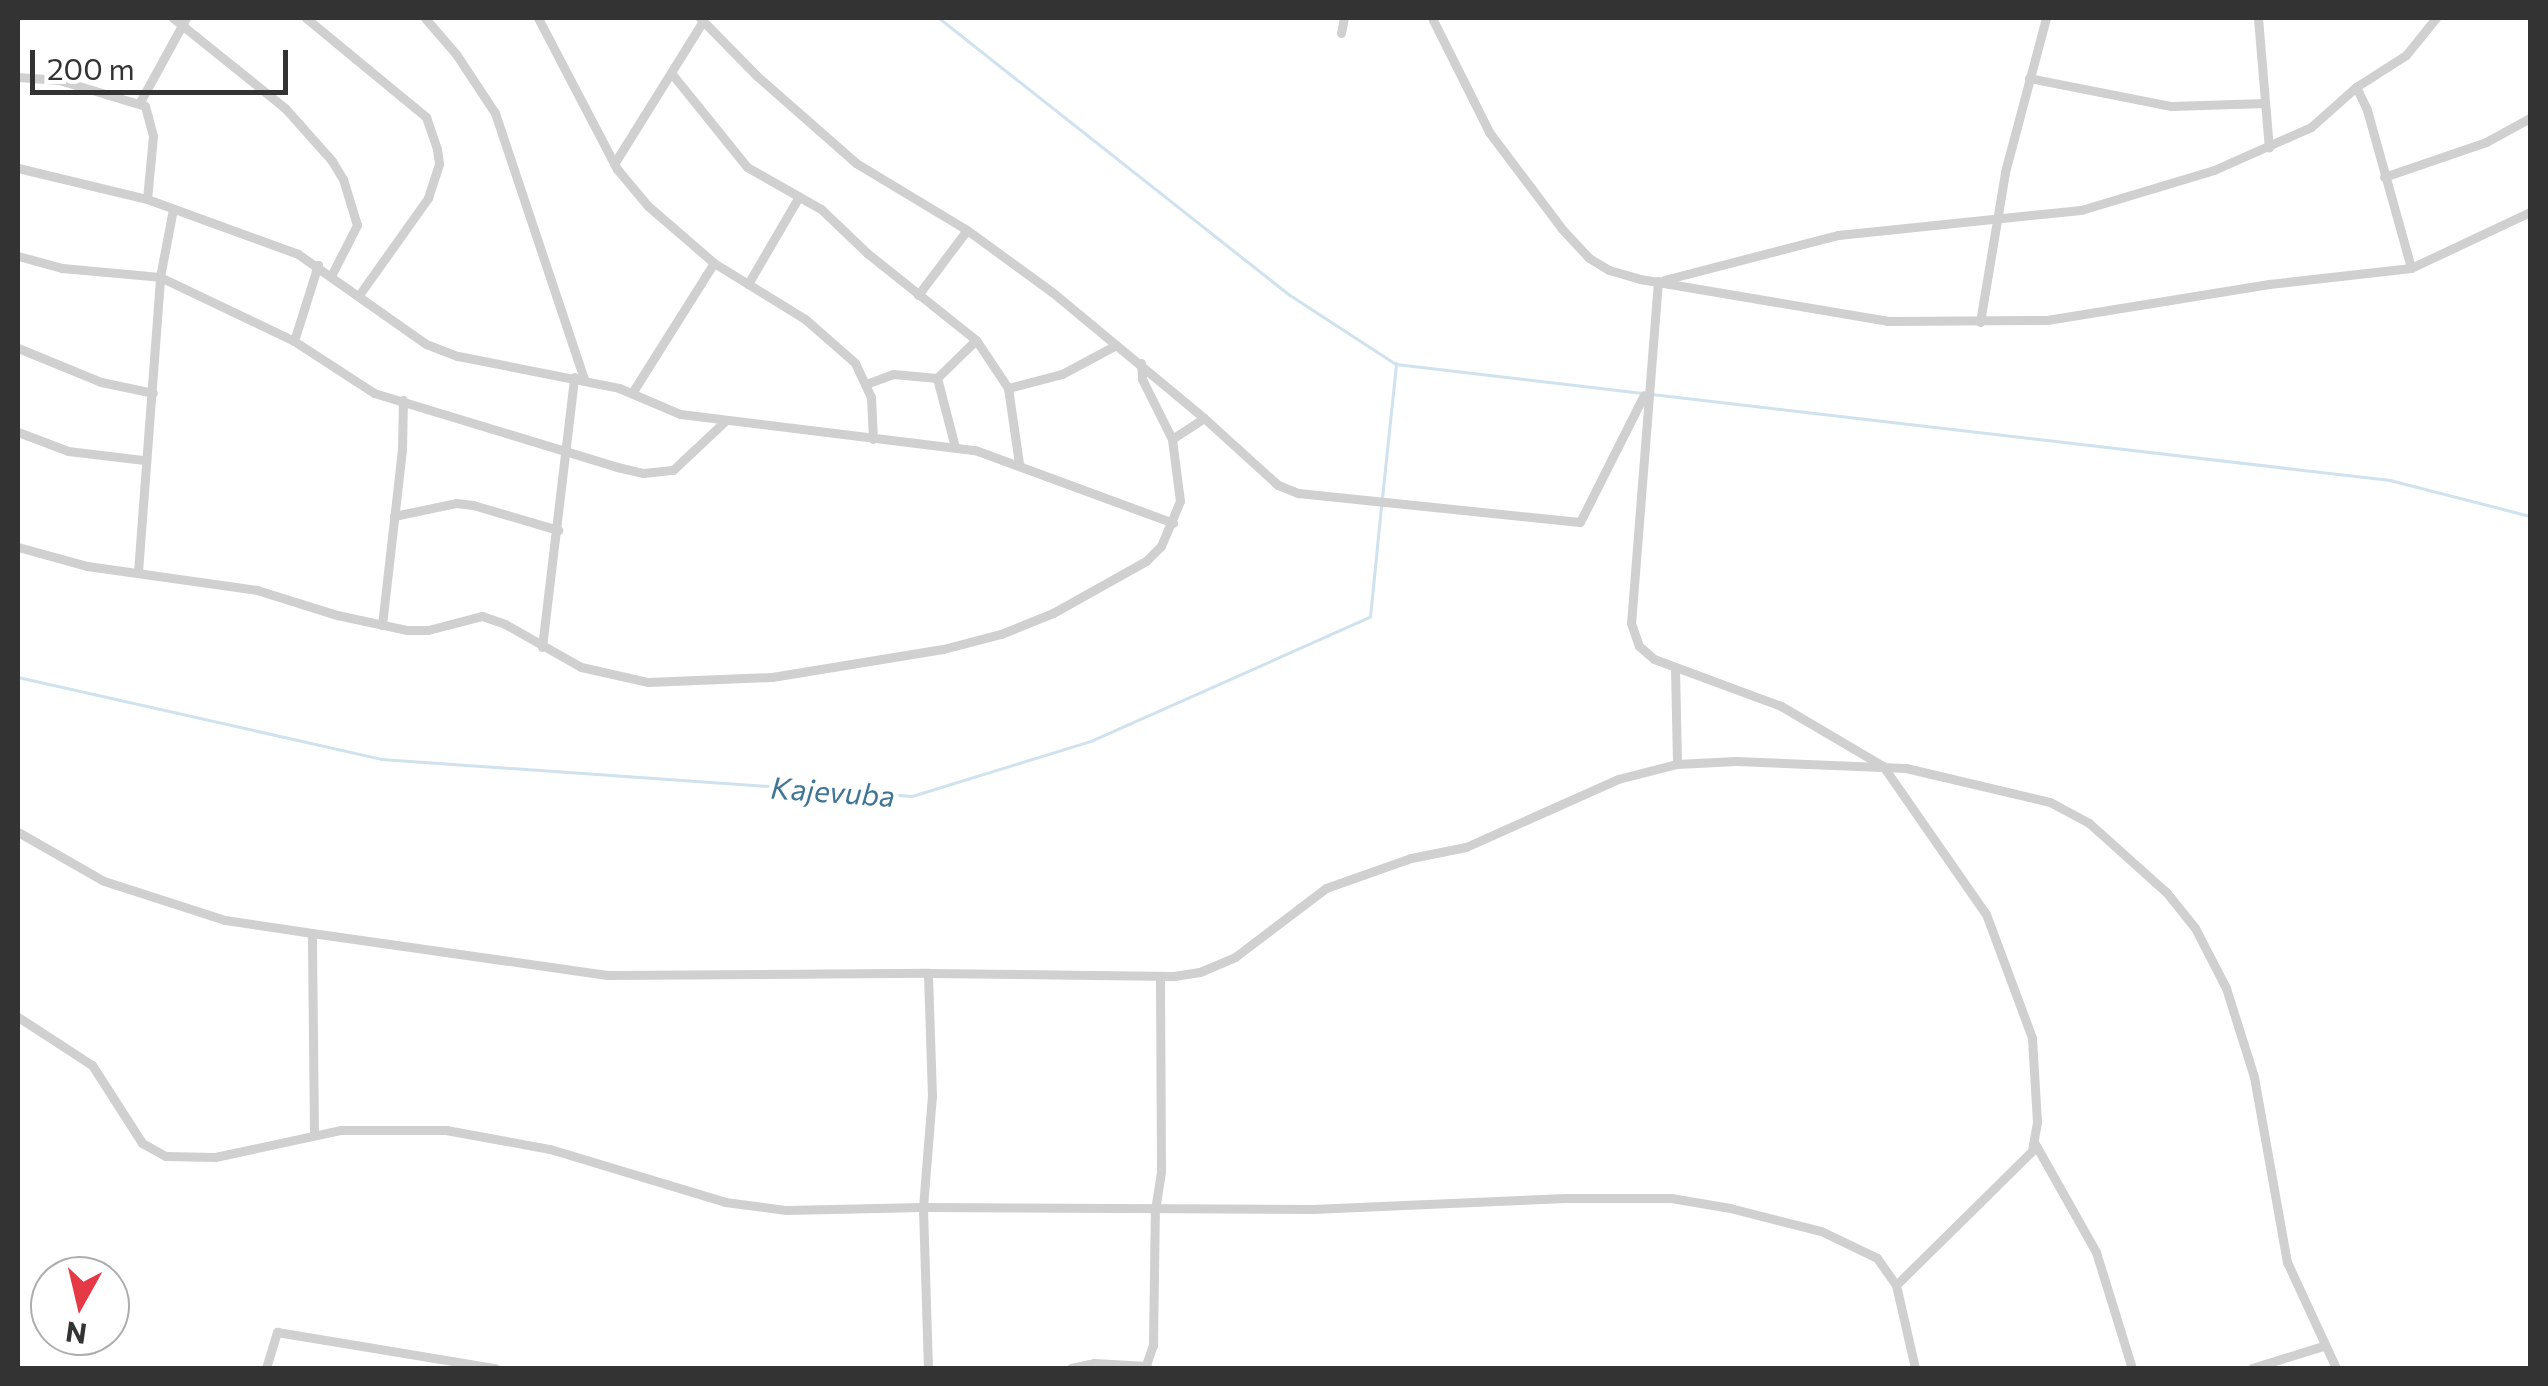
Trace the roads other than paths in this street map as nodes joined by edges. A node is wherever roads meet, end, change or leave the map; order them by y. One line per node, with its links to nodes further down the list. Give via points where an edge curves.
1 (306, 18): 37 (street, via 426,117 438,149 428,198)
2 (425, 18): 45 (street, via 495,113)
3 (538, 18): 20 (street)
4 (1344, 18): 11 (street)
5 (1432, 18): 35 (street, via 1489,132 1562,229 1610,270)
6 (2046, 18): 14 (street)
7 (2258, 18): 17 (street)
8 (2436, 18): 15 (street, via 2406,55)
9 (702, 19): 12 (street); 28 (street, via 856,163)
10 (180, 20): 16 (street); 33 (street, via 306,128 344,180 357,225)
11 (1341, 34)
12 (672, 74): 20 (street); 23 (street, via 748,167)
13 (18, 76): 16 (street)
14 (2030, 78): 17 (street, via 2171,106); 27 (street)
15 (2356, 87): 19 (street, via 2311,127); 22 (street)
16 (140, 102): 24 (street, via 153,136)
17 (2265, 103): 19 (street)
18 (2530, 118): 22 (street, via 2486,142)
19 (2269, 148): 27 (street, via 2080,210)
20 (614, 164): 30 (street, via 648,206)
21 (18, 168): 24 (street)
22 (2384, 176): 32 (street)
23 (798, 198): 36 (street); 38 (street, via 821,209)
24 (146, 199): 25 (street)
25 (173, 209): 31 (street); 34 (street)
26 (2530, 212): 32 (street)
27 (1994, 221): 35 (street, via 1838,235); 39 (street)
28 (968, 230): 38 (street); 42 (street)
29 (18, 256): 34 (street, via 62,268)
30 (714, 262): 36 (street); 51 (street)
31 (318, 265): 33 (street); 41 (street)
32 (2411, 268): 39 (street, via 2096,314)
33 (332, 274): 37 (street)
34 (160, 277): 41 (street); 50 (street)
35 (1658, 281): 39 (street, via 1888,322); 49 (street)
36 (748, 284): 47 (street, via 844,350)
37 (359, 295): 45 (street, via 439,350)
38 (918, 295): 40 (street)
39 (1980, 322)
40 (976, 340): 46 (street); 48 (street)
41 (294, 341): 52 (street, via 348,380)
42 (1116, 346): 44 (street); 48 (street, via 1062,374)
43 (18, 348): 50 (street, via 101,382)
44 (1141, 363): 53 (street); 57 (street, via 1142,379)
45 (579, 378): 51 (street); 59 (street)
46 (937, 378): 47 (street, via 893,374); 58 (street)
47 (866, 384): 56 (street)
48 (1008, 388): 61 (street)
49 (1647, 388): 53 (street, via 1580,522 1298,493 1278,485); 69 (street, via 1631,623 1643,652)
50 (153, 393): 60 (street)
51 (632, 393): 54 (street, via 666,411)
52 (403, 400): 59 (street); 62 (street)
53 (1204, 418): 57 (street)
54 (726, 420): 56 (street); 59 (street, via 682,465 664,472)
55 (18, 432): 60 (street, via 68,451)
56 (873, 439): 58 (street)
57 (1172, 439): 63 (street, via 1181,489)
58 (955, 447): 61 (street)
59 (565, 453): 64 (street)
60 (144, 460): 66 (street)
61 (1018, 464): 63 (street)
62 (394, 516): 64 (street, via 473,505); 67 (street)
63 (1173, 523): 68 (street, via 1146,562 1094,593 1001,634 884,662 724,681 648,682 581,667)
64 (558, 530): 68 (street)
65 (18, 546): 66 (street)
66 (138, 572): 67 (street, via 257,590)
67 (382, 625): 68 (street, via 428,630 482,616)
68 (542, 647)
69 (1675, 668): 70 (street); 71 (street, via 1781,706)
70 (1677, 764): 71 (street); 75 (street, via 1618,779 1466,846 1326,888 1234,957 1200,972)
71 (1883, 766): 78 (street, via 1998,936 2034,1048); 82 (street, via 1990,784 2068,810 2133,859 2195,928 2247,1050 2286,1262)
72 (18, 832): 73 (street, via 104,882 225,920)
73 (312, 933): 74 (street, via 607,974); 77 (street)
74 (928, 973): 75 (street); 79 (street, via 932,1096)
75 (1160, 976): 80 (street, via 1161,1172)
76 (18, 1017): 77 (street, via 92,1065 155,1152 215,1157)
77 (314, 1134): 79 (street, via 368,1128 474,1133 758,1208)
78 (2034, 1142): 81 (street, via 2018,1169); 89 (street, via 2096,1252)
79 (923, 1206): 80 (street); 86 (street)
80 (1155, 1210): 81 (street, via 1670,1198 1849,1241 1877,1258); 83 (street, via 1153,1345)
81 (1896, 1286): 88 (street)
82 (2324, 1346): 90 (street); 91 (street)
83 (1146, 1367): 87 (street)
84 (266, 1368): 85 (street, via 277,1332)
85 (496, 1368)
86 (928, 1368)
87 (1071, 1368)
88 (1915, 1368)
89 (2132, 1368)
90 (2252, 1368)
91 (2336, 1368)

